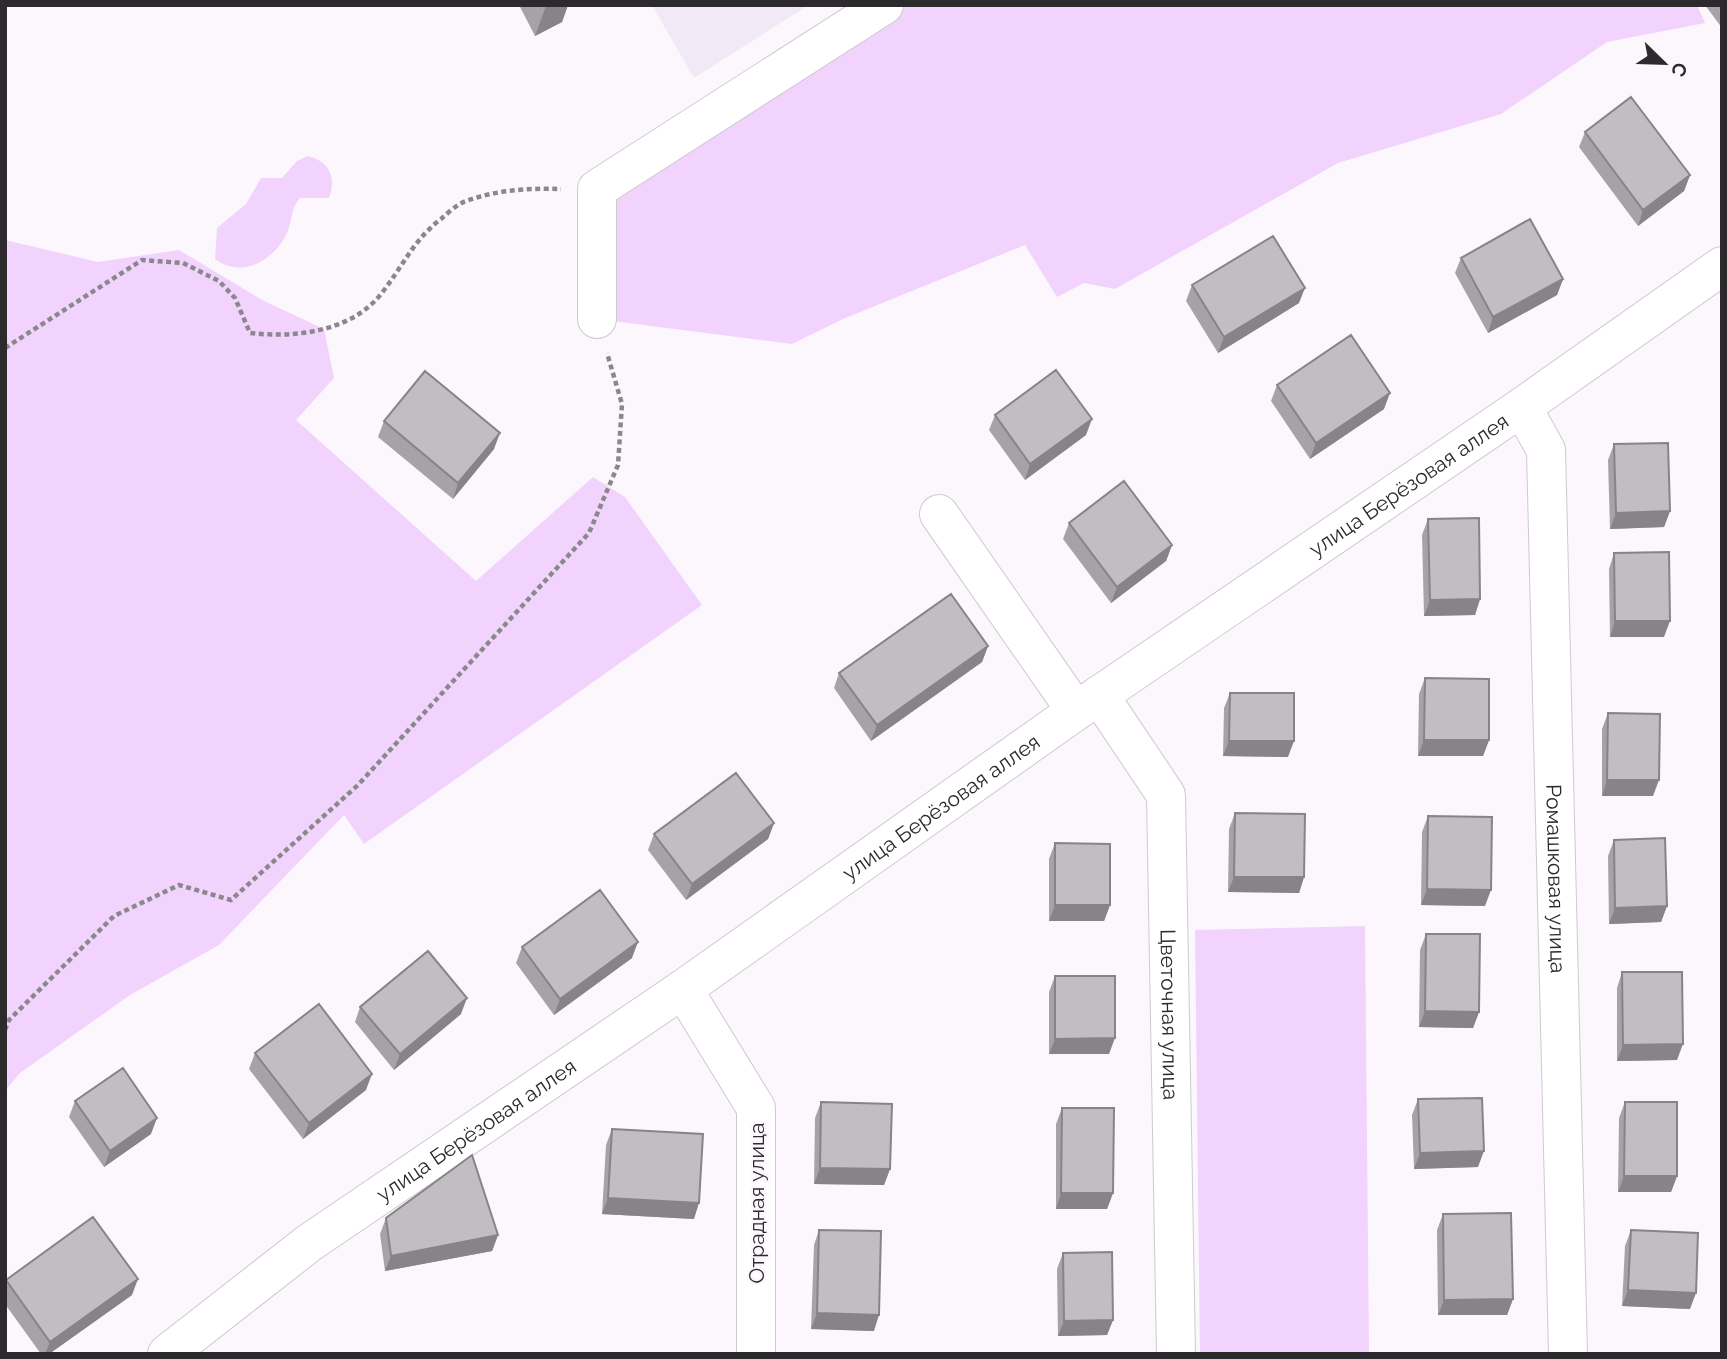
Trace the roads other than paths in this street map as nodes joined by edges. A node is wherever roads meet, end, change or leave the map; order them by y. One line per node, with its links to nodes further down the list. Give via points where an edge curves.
1 (884, 5): 3 (street, via 597,189)
2 (1722, 266): 4 (street, улица Берёзовая аллея)
3 (597, 319)
4 (1522, 407): 6 (street, улица Берёзовая аллея); 11 (street, Ромашковая улица, via 1546,450)
5 (939, 514): 6 (street, Цветочная улица)
6 (1087, 703): 7 (street, улица Берёзовая аллея); 10 (street, Цветочная улица, via 1166,795)
7 (683, 989): 8 (street, улица Берёзовая аллея, via 309,1243); 9 (street, Отрадная улица, via 756,1108)
8 (167, 1354)
9 (756, 1354)
10 (1176, 1354)
11 (1568, 1354)

